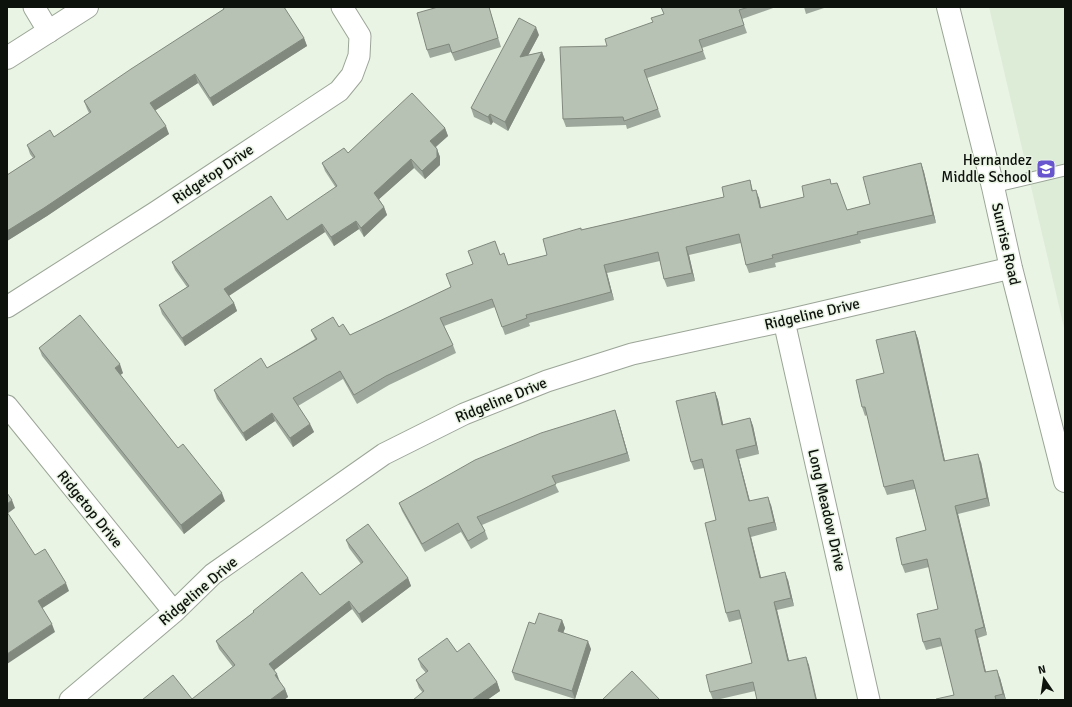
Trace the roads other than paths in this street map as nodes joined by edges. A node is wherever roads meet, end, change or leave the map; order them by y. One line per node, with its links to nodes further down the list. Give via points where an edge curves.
1 (34, 7): 5 (street)
2 (87, 7): 5 (main road)
3 (342, 7): 10 (street, Ridgetop Drive, via 360,36 359,56 352,75 339,91)
4 (948, 7): 8 (main road, Sunrise Road)
5 (49, 32): 6 (main road)
6 (7, 58)
7 (1065, 170): 8 (lane)
8 (993, 187): 9 (main road, Sunrise Road)
9 (1012, 268): 11 (street, Ridgeline Drive); 13 (main road, Sunrise Road)
10 (7, 307)
11 (784, 321): 14 (street, Ridgeline Drive, via 632,354 547,381 464,414 384,454 213,574); 16 (street, Long Meadow Drive)
12 (7, 406): 14 (street, Ridgetop Drive)
13 (1065, 481)
14 (174, 612): 15 (street, Ridgeline Drive)
15 (70, 700)
16 (869, 700)

